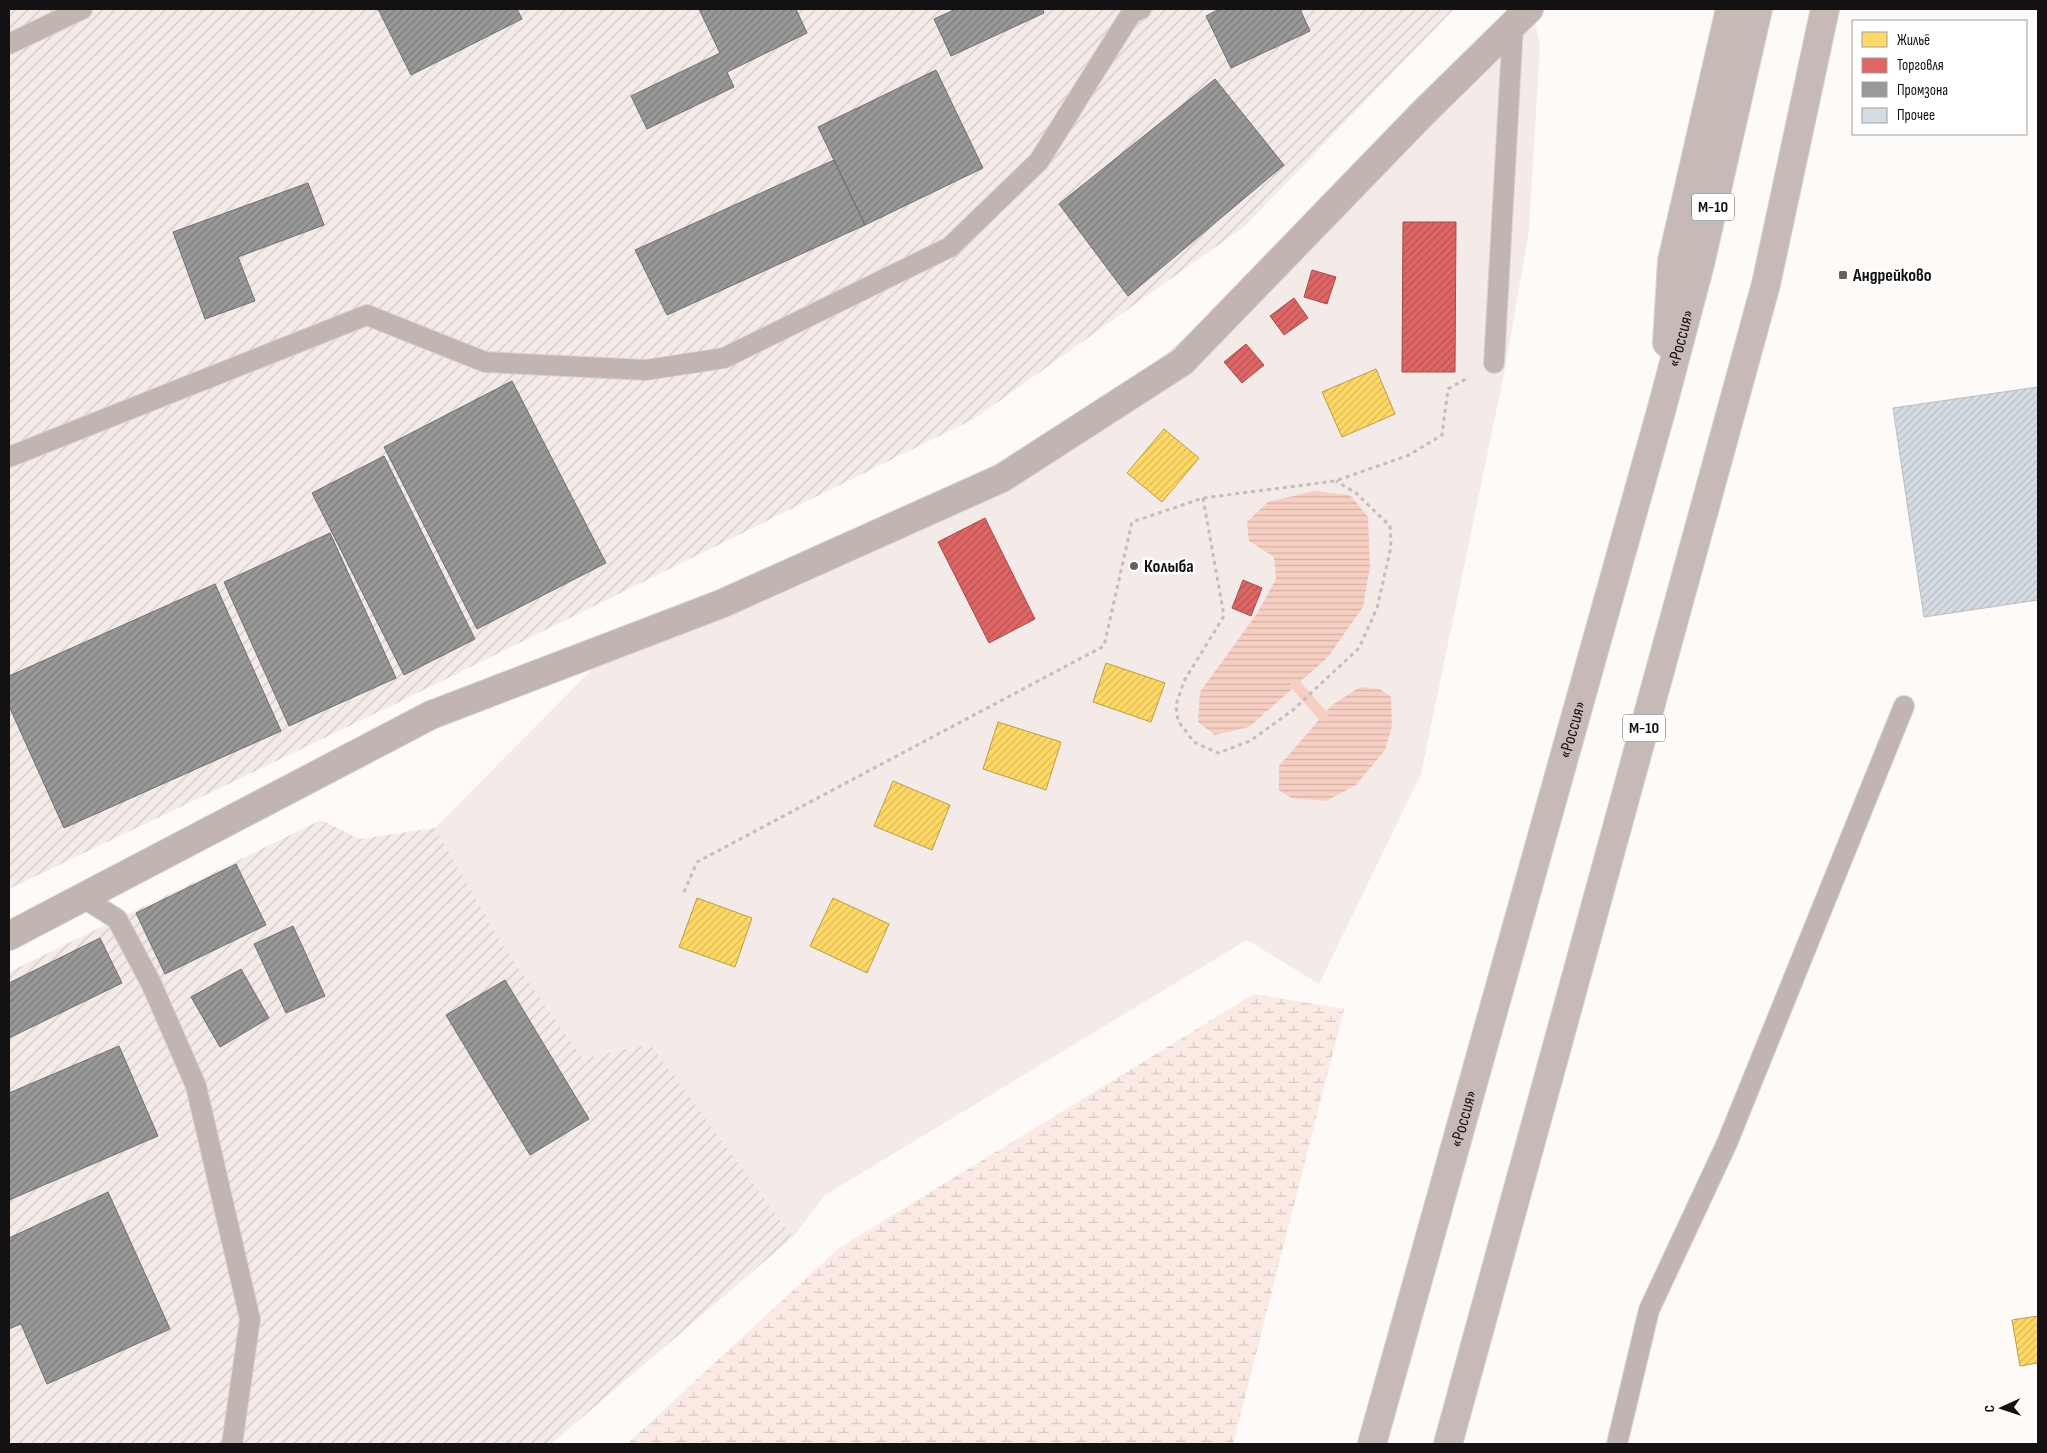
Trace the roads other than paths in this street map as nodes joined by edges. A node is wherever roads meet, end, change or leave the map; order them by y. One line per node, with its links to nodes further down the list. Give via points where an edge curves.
1 (82, 9): 7 (lane)
2 (1141, 9): 10 (lane, via 1132,12 1039,161 950,247 724,358 646,370 485,362 367,314)
3 (1758, 9): 9 (highway, «Россия» / М-10, via 1700,264)
4 (1825, 9): 16 (highway, М-10, via 1766,284)
5 (1724, 15): 9 (highway, via 1672,261)
6 (1521, 17): 8 (lane); 12 (street, via 1182,362 1002,478 721,604 431,716)
7 (9, 44)
8 (1494, 363)
9 (1663, 404): 15 (highway, «Россия» / М-10)
10 (9, 457)
11 (1904, 706): 17 (lane, via 1727,1143 1649,1310)
12 (82, 898): 13 (street); 14 (lane, via 116,919 151,982 196,1086 250,1319)
13 (9, 936)
14 (232, 1444)
15 (1372, 1444)
16 (1448, 1444)
17 (1616, 1444)

